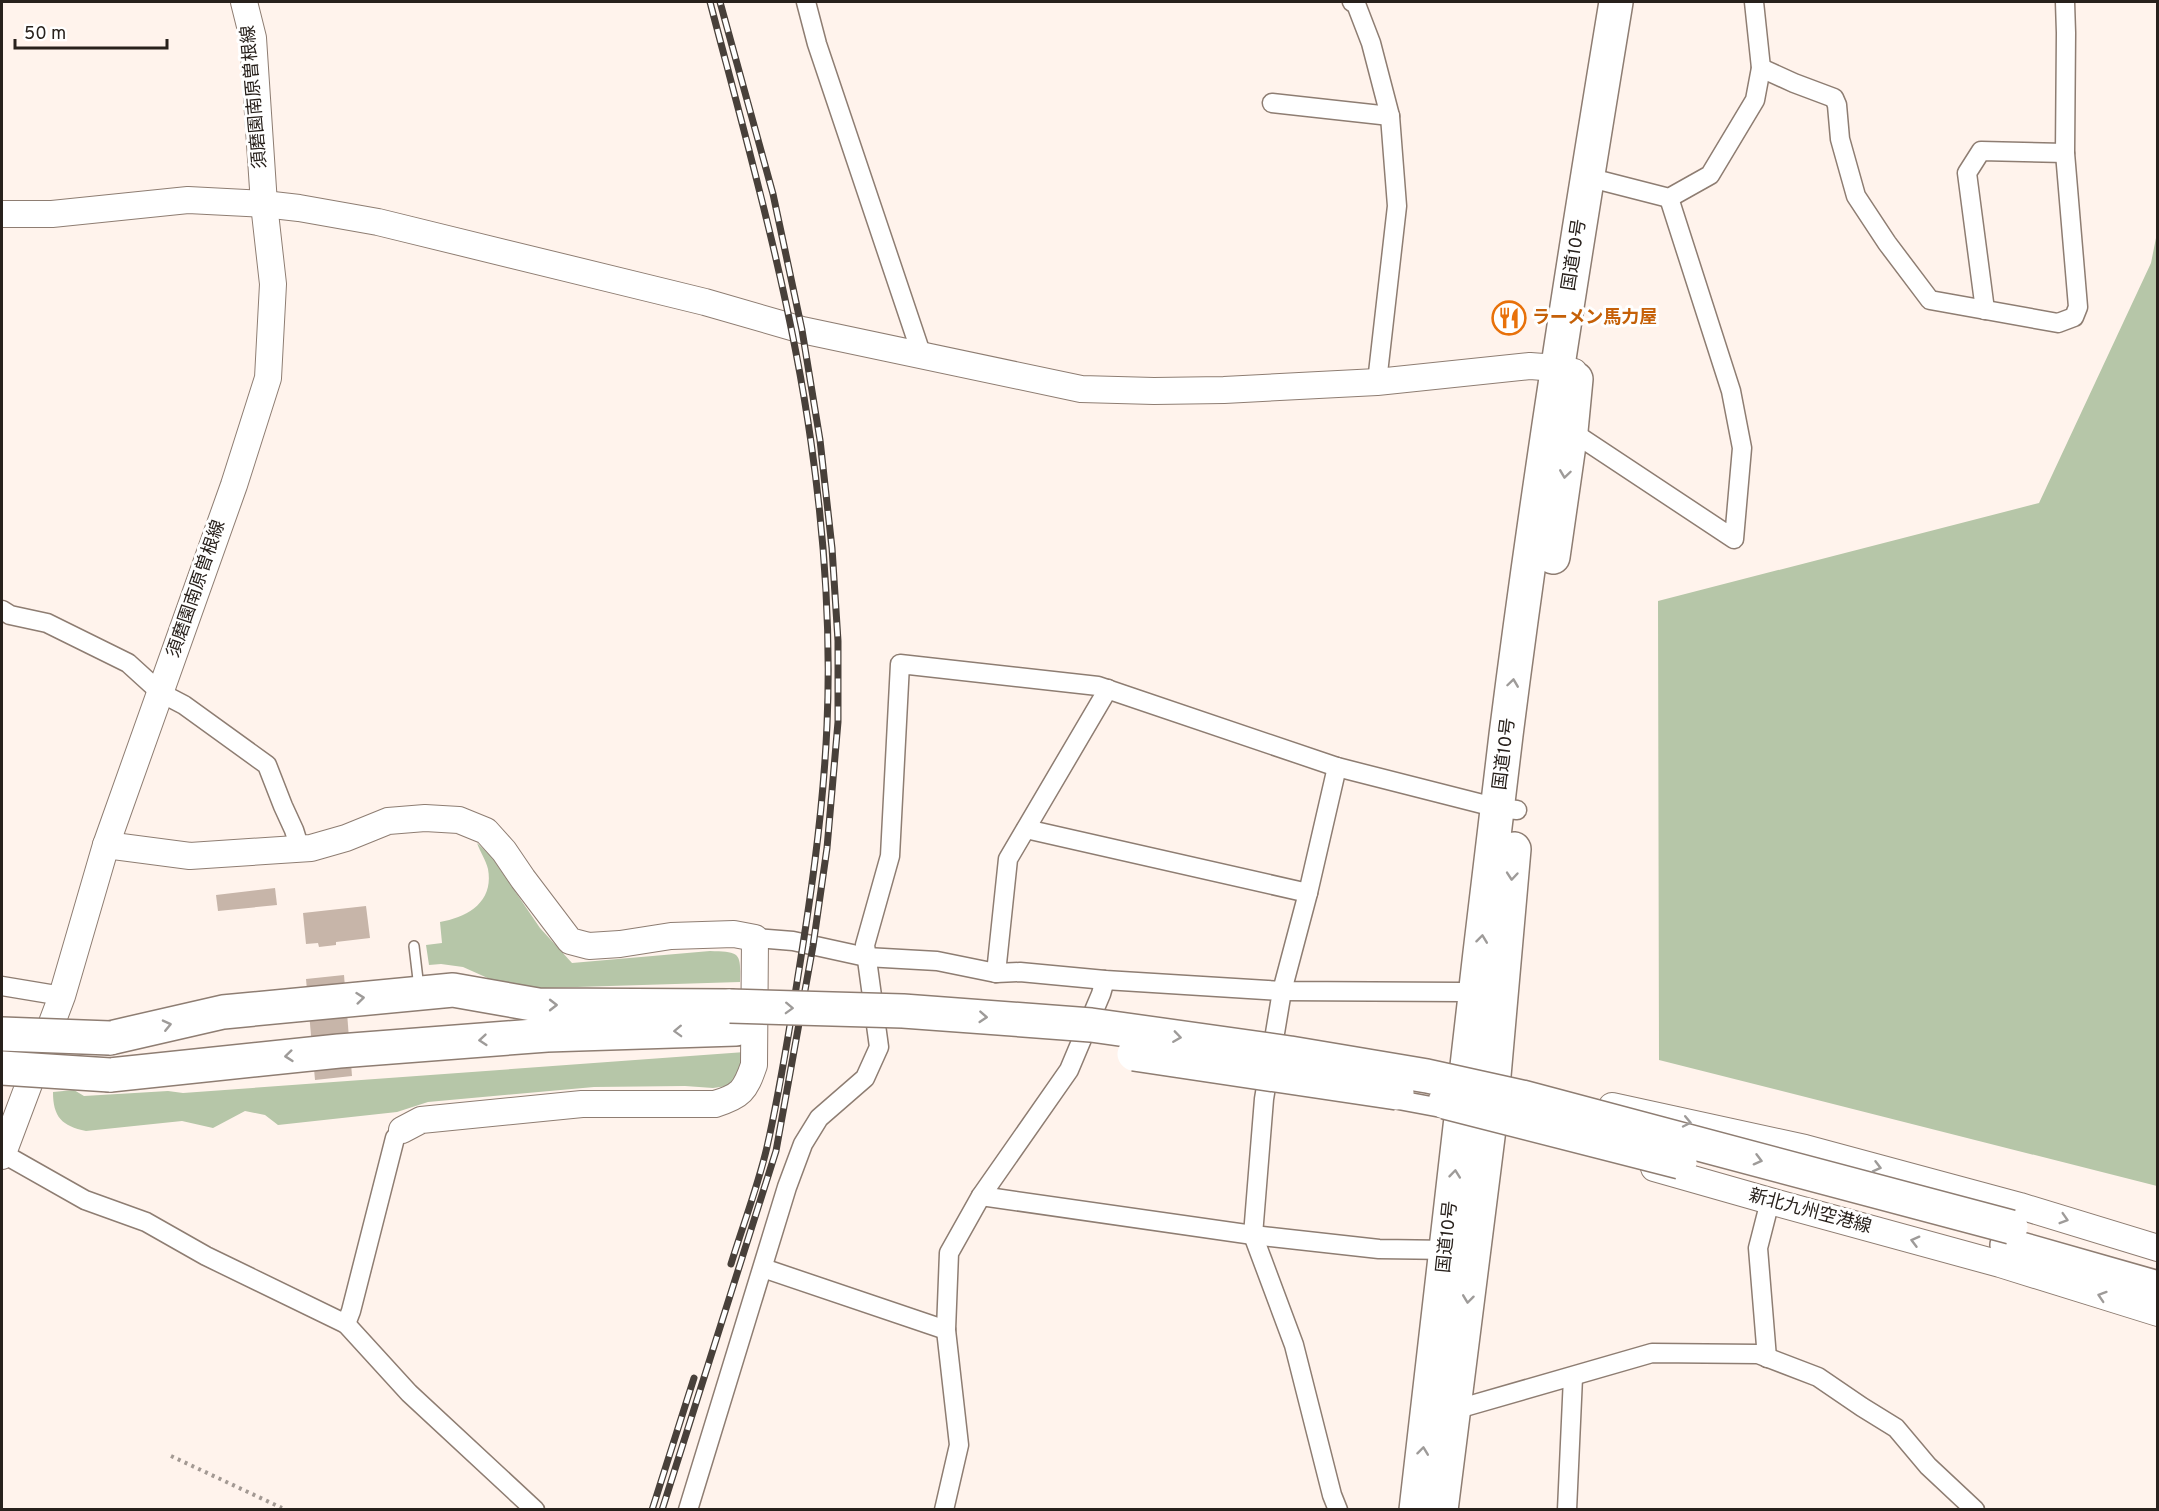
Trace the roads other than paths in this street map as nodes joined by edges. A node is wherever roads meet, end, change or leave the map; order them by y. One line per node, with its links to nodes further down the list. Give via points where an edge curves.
1 (244, 2): 14 (street, 須磨園南原曽根線, via 253,38)
2 (806, 2): 17 (street)
3 (1352, 2): 10 (street, via 1371,43)
4 (1616, 2): 12 (highway, 国道10号)
5 (1639, 2): 12 (highway, 国道10号)
6 (1754, 2): 8 (street)
7 (2065, 2): 11 (street)
8 (1761, 68): 13 (street, via 1755,99 1710,175); 16 (street, via 1834,98 1840,139 1856,196 1930,300)
9 (1272, 103): 10 (street)
10 (1390, 116): 19 (street, via 1397,206)
11 (2065, 153): 16 (street, via 1981,151 1967,173); 16 (street, via 2078,307 2074,317 2058,322)
12 (1597, 179): 13 (street); 18 (highway, 国道10号)
13 (1669, 198): 20 (street, via 1731,391 1742,448 1734,539)
14 (264, 204): 15 (street, via 188,200 52,214); 17 (street, via 378,222 705,302 802,330); 23 (street, 須磨園南原曽根線, via 273,284 268,378)
15 (2, 214)
16 (1985, 310)
17 (922, 356): 19 (street, via 1081,389 1154,392)
18 (1567, 370): 19 (street, via 1530,366); 20 (highway, 国道10号); 25 (highway, 国道10号, one-way to 18, via 1509,712)
19 (1377, 382)
20 (1571, 431): 25 (highway, 国道10号, one-way to 25)
21 (4, 617): 23 (street, via 47,623 128,663)
22 (1108, 689): 24 (street); 26 (street); 32 (street, via 900,664 890,856 865,945)
23 (161, 693): 27 (street, 須磨園南原曽根線); 28 (street, via 267,765)
24 (1337, 767): 25 (street); 29 (street)
25 (1508, 809): 36 (highway, 国道10号, one-way to 25); 46 (highway, 国道10号, one-way to 46)
26 (1026, 829): 29 (street); 33 (street, via 1008,859)
27 (106, 845): 28 (street, via 190,856); 39 (street, 須磨園南原曽根線)
28 (300, 849): 30 (street, via 346,838 388,821 459,820 486,831 570,941 589,946 671,936 734,934)
29 (1308, 893): 37 (street)
30 (755, 938): 32 (street, via 793,941); 49 (street, via 754,1065 748,1083 734,1098 715,1104 582,1104 421,1120)
31 (414, 946): 38 (lane)
32 (866, 957): 33 (street, via 937,961); 57 (street, via 879,1047 865,1078 819,1118 803,1144)
33 (996, 974): 34 (street, via 1020,972)
34 (1105, 980): 37 (street); 51 (street, via 1069,1070)
35 (2, 986): 39 (street)
36 (1476, 987): 37 (street, via 1462,992); 46 (highway, 国道10号)
37 (1282, 991): 42 (street)
38 (419, 992): 40 (highway, one-way to 40, via 453,990 538,1005); 41 (highway, one-way to 38, bridge, via 110,1038 223,1012)
39 (62, 996): 50 (street, 須磨園南原曽根線)
40 (733, 1017): 44 (highway, one-way to 44); 54 (highway, bridge, via 1086,1047 1430,1098)
41 (2, 1034)
42 (1275, 1040): 45 (street); 46 (street)
43 (2, 1068): 44 (highway, bridge)
44 (110, 1075): 47 (highway, bridge)
45 (1268, 1076): 48 (street); 53 (street)
46 (1480, 1077): 48 (highway, 国道10号); 55 (street, one-way to 55, via 1805,1148)
47 (2, 1081)
48 (1476, 1116): 52 (street, 新北九州空港線); 56 (highway, 国道10号)
49 (402, 1130): 61 (street, via 394,1138)
50 (2, 1154): 61 (street, via 85,1200 146,1222 206,1256)
51 (981, 1196): 53 (street); 62 (street, via 949,1253)
52 (1770, 1202): 60 (street, 新北九州空港線, one-way to 52, via 2000,1264); 63 (street, via 1758,1248)
53 (1253, 1235): 56 (street, via 1379,1249); 69 (street, via 1294,1345)
54 (2009, 1236): 58 (highway); 59 (highway)
55 (2157, 1248)
56 (1460, 1251): 65 (highway, 国道10号)
57 (763, 1268): 62 (street); 67 (street)
58 (2157, 1269)
59 (2157, 1288)
60 (2157, 1313)
61 (346, 1324): 66 (street, via 409,1393)
62 (946, 1330): 68 (street, via 959,1445)
63 (1767, 1358): 64 (street, via 1758,1354 1652,1353); 73 (street, via 1818,1377 1896,1428)
64 (1573, 1377): 65 (street); 72 (street)
65 (1441, 1409): 70 (highway, 国道10号, one-way to 65); 71 (highway, 国道10号)
66 (535, 1509)
67 (688, 1509)
68 (944, 1509)
69 (1338, 1509)
70 (1416, 1509)
71 (1441, 1509)
72 (1567, 1509)
73 (1975, 1509)

